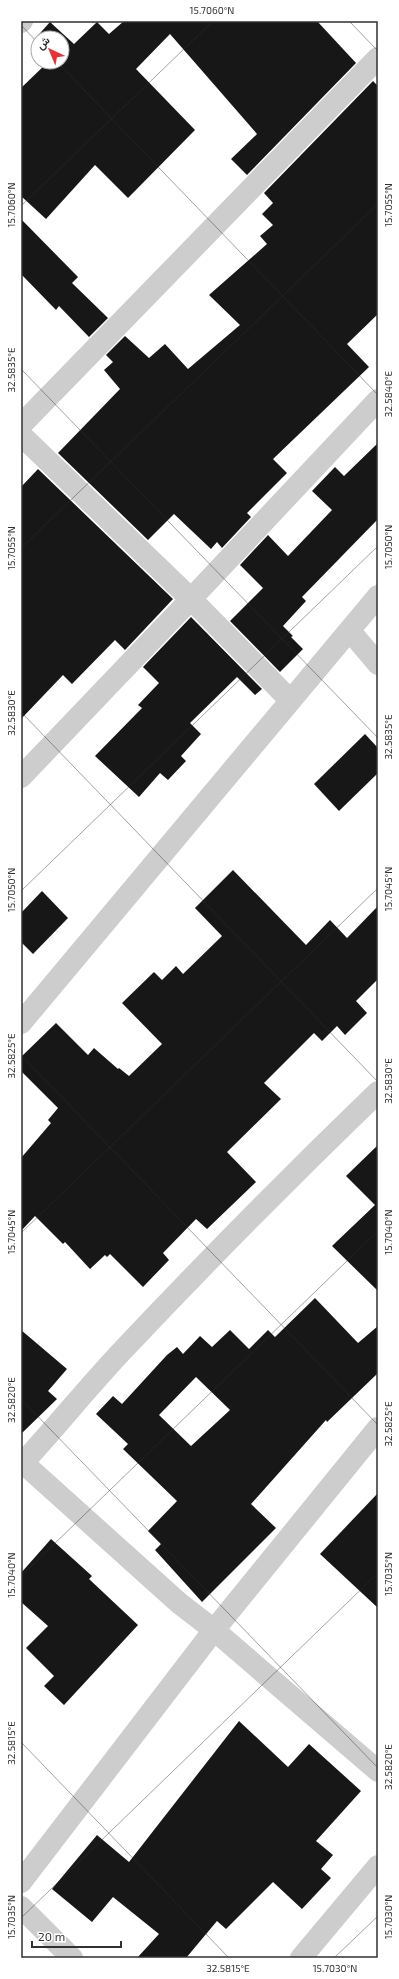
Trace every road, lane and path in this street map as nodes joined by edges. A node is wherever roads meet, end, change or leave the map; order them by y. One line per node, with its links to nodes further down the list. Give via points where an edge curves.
1 (378, 58): 3 (street)
2 (378, 400): 6 (street)
3 (21, 425)
4 (21, 435): 6 (street)
5 (378, 596): 7 (street)
6 (191, 599): 9 (street); 10 (street)
7 (350, 631): 8 (street); 9 (street)
8 (378, 664)
9 (290, 700): 11 (street)
10 (21, 777)
11 (21, 1023)
12 (378, 1092): 14 (street, via 277,1190 122,1351)
13 (376, 1435): 15 (street)
14 (22, 1463): 15 (street, via 179,1603)
15 (214, 1630): 16 (street); 18 (street)
16 (378, 1771)
17 (378, 1866): 21 (street)
18 (21, 1882)
19 (21, 1907): 20 (street)
20 (72, 1958)
21 (301, 1958)

